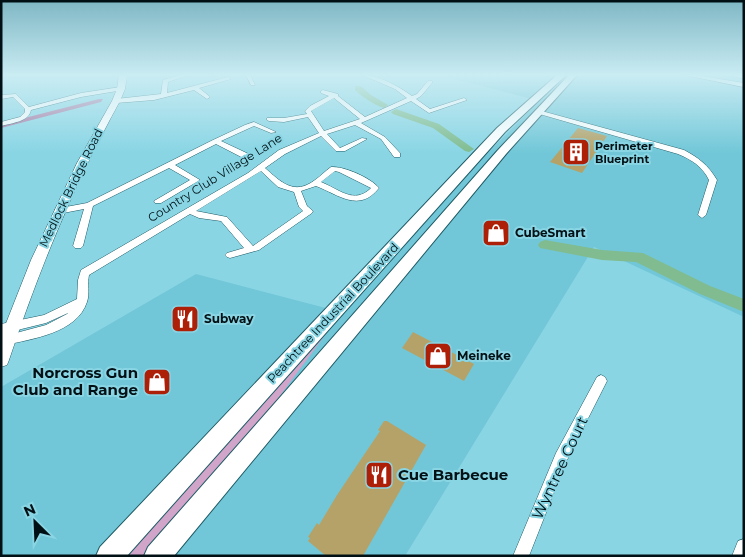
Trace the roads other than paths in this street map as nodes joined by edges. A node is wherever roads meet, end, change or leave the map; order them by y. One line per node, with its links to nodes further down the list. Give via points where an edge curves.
1 (20, 101): 11 (street)
2 (59, 101): 11 (street)
3 (116, 101): 29 (main road, Medlock Bridge Road)
4 (325, 101): 13 (street, via 312,107 308,111)
5 (344, 101): 15 (street)
6 (404, 101): 15 (street, Country Club Village Lane)
7 (415, 101): 8 (street, via 430,111)
8 (461, 101)
9 (533, 101): 39 (highway, Peachtree Industrial Boulevard, via 494,136)
10 (548, 101): 12 (highway, Peachtree Industrial Boulevard)
11 (28, 109): 16 (street, via 27,116)
12 (538, 112): 31 (street, via 660,145 697,160 713,180); 40 (highway, Peachtree Industrial Boulevard)
13 (310, 115): 14 (street); 18 (street)
14 (269, 119)
15 (360, 121): 18 (street, Country Club Village Lane); 21 (street, via 383,138)
16 (1, 124)
17 (272, 132): 20 (street, via 254,124)
18 (323, 133): 19 (street, via 340,150); 24 (street, Country Club Village Lane, via 282,152)
19 (364, 139)
20 (216, 142): 22 (street); 23 (street)
21 (396, 155)
22 (250, 158)
23 (169, 165): 27 (street, via 196,180); 28 (street)
24 (261, 168): 26 (street, via 285,188); 30 (street, Country Club Village Lane)
25 (316, 183): 25 (street, via 334,169 375,188 360,200 349,199); 26 (street)
26 (297, 190): 33 (street, via 303,207 309,211)
27 (158, 201)
28 (89, 205): 29 (street); 32 (street)
29 (58, 211): 35 (main road, Medlock Bridge Road)
30 (190, 211): 33 (street, via 224,219); 35 (street, Country Club Village Lane, via 84,273 82,301 76,313 64,322 41,331)
31 (702, 215)
32 (78, 246)
33 (250, 250): 34 (street)
34 (230, 255)
35 (6, 334): 36 (main road, Medlock Bridge Road)
36 (1, 360)
37 (601, 381): 41 (street, Wyntree Court, via 561,458)
38 (744, 547): 42 (street)
39 (109, 556)
40 (157, 556)
41 (521, 556)
42 (740, 556)

